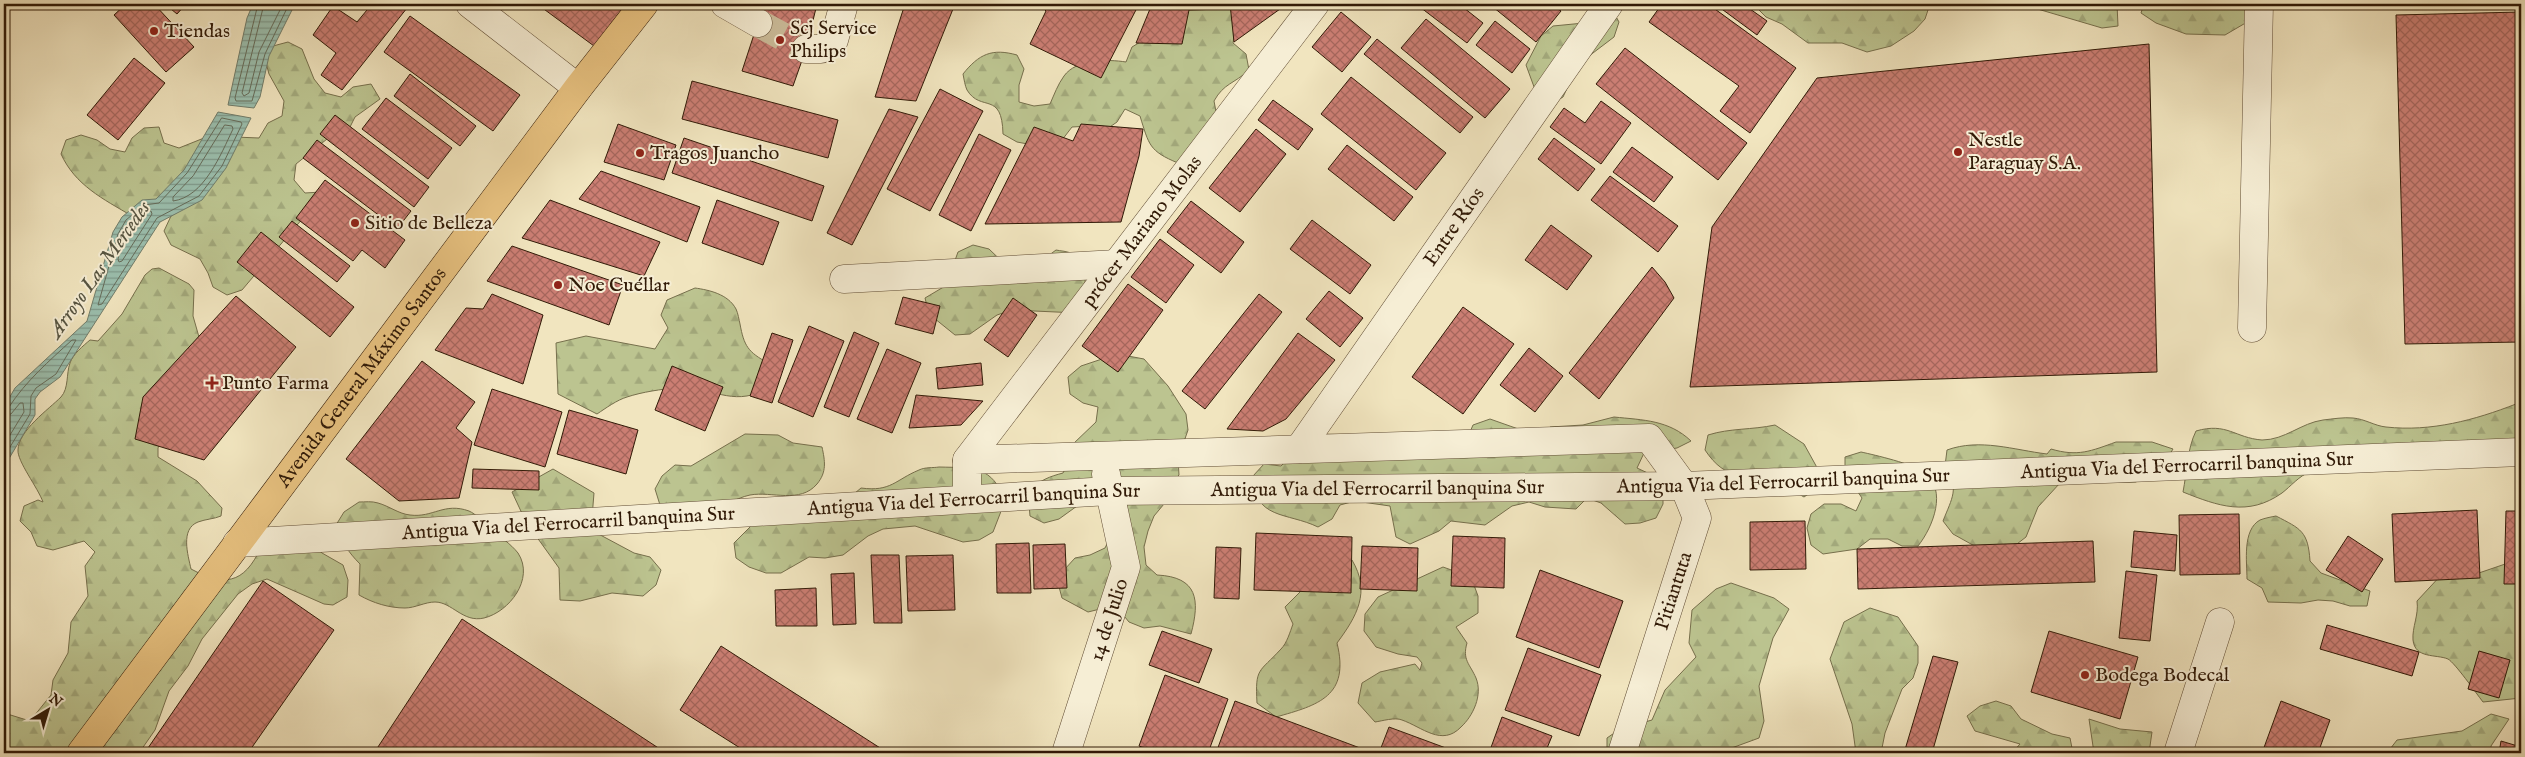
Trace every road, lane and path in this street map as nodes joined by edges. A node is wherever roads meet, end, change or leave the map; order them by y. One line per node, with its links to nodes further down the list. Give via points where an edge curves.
1 (470, 4): 10 (street)
2 (644, 4): 10 (main road, Avenida General Máximo Santos)
3 (844, 4): 9 (street, via 834,40 821,49)
4 (1315, 4): 11 (street, prócer Mariano Molas)
5 (1608, 4): 14 (street, Entre Ríos)
6 (2259, 4): 13 (street)
7 (732, 5): 8 (street)
8 (758, 23)
9 (806, 49)
10 (578, 88): 21 (main road, Avenida General Máximo Santos)
11 (1117, 264): 12 (street); 17 (street, prócer Mariano Molas)
12 (844, 280)
13 (2252, 328)
14 (1299, 449): 16 (street); 18 (street, Pitiantuta, via 1649,438)
15 (2521, 452): 18 (street, Antigua Via del Ferrocarril banquina Sur)
16 (1102, 455): 17 (street); 19 (street, 14 de Julio)
17 (967, 460): 20 (street)
18 (1684, 486): 19 (street, Antigua Via del Ferrocarril banquina Sur); 25 (street, Pitiantuta, via 1697,518)
19 (1109, 491): 20 (street, Antigua Via del Ferrocarril banquina Sur); 24 (street, 14 de Julio, via 1126,567)
20 (967, 499): 21 (street, Antigua Via del Ferrocarril banquina Sur)
21 (237, 543): 23 (main road, Avenida General Máximo Santos)
22 (2220, 622): 26 (street)
23 (81, 753)
24 (1066, 753)
25 (1622, 753)
26 (2178, 753)

